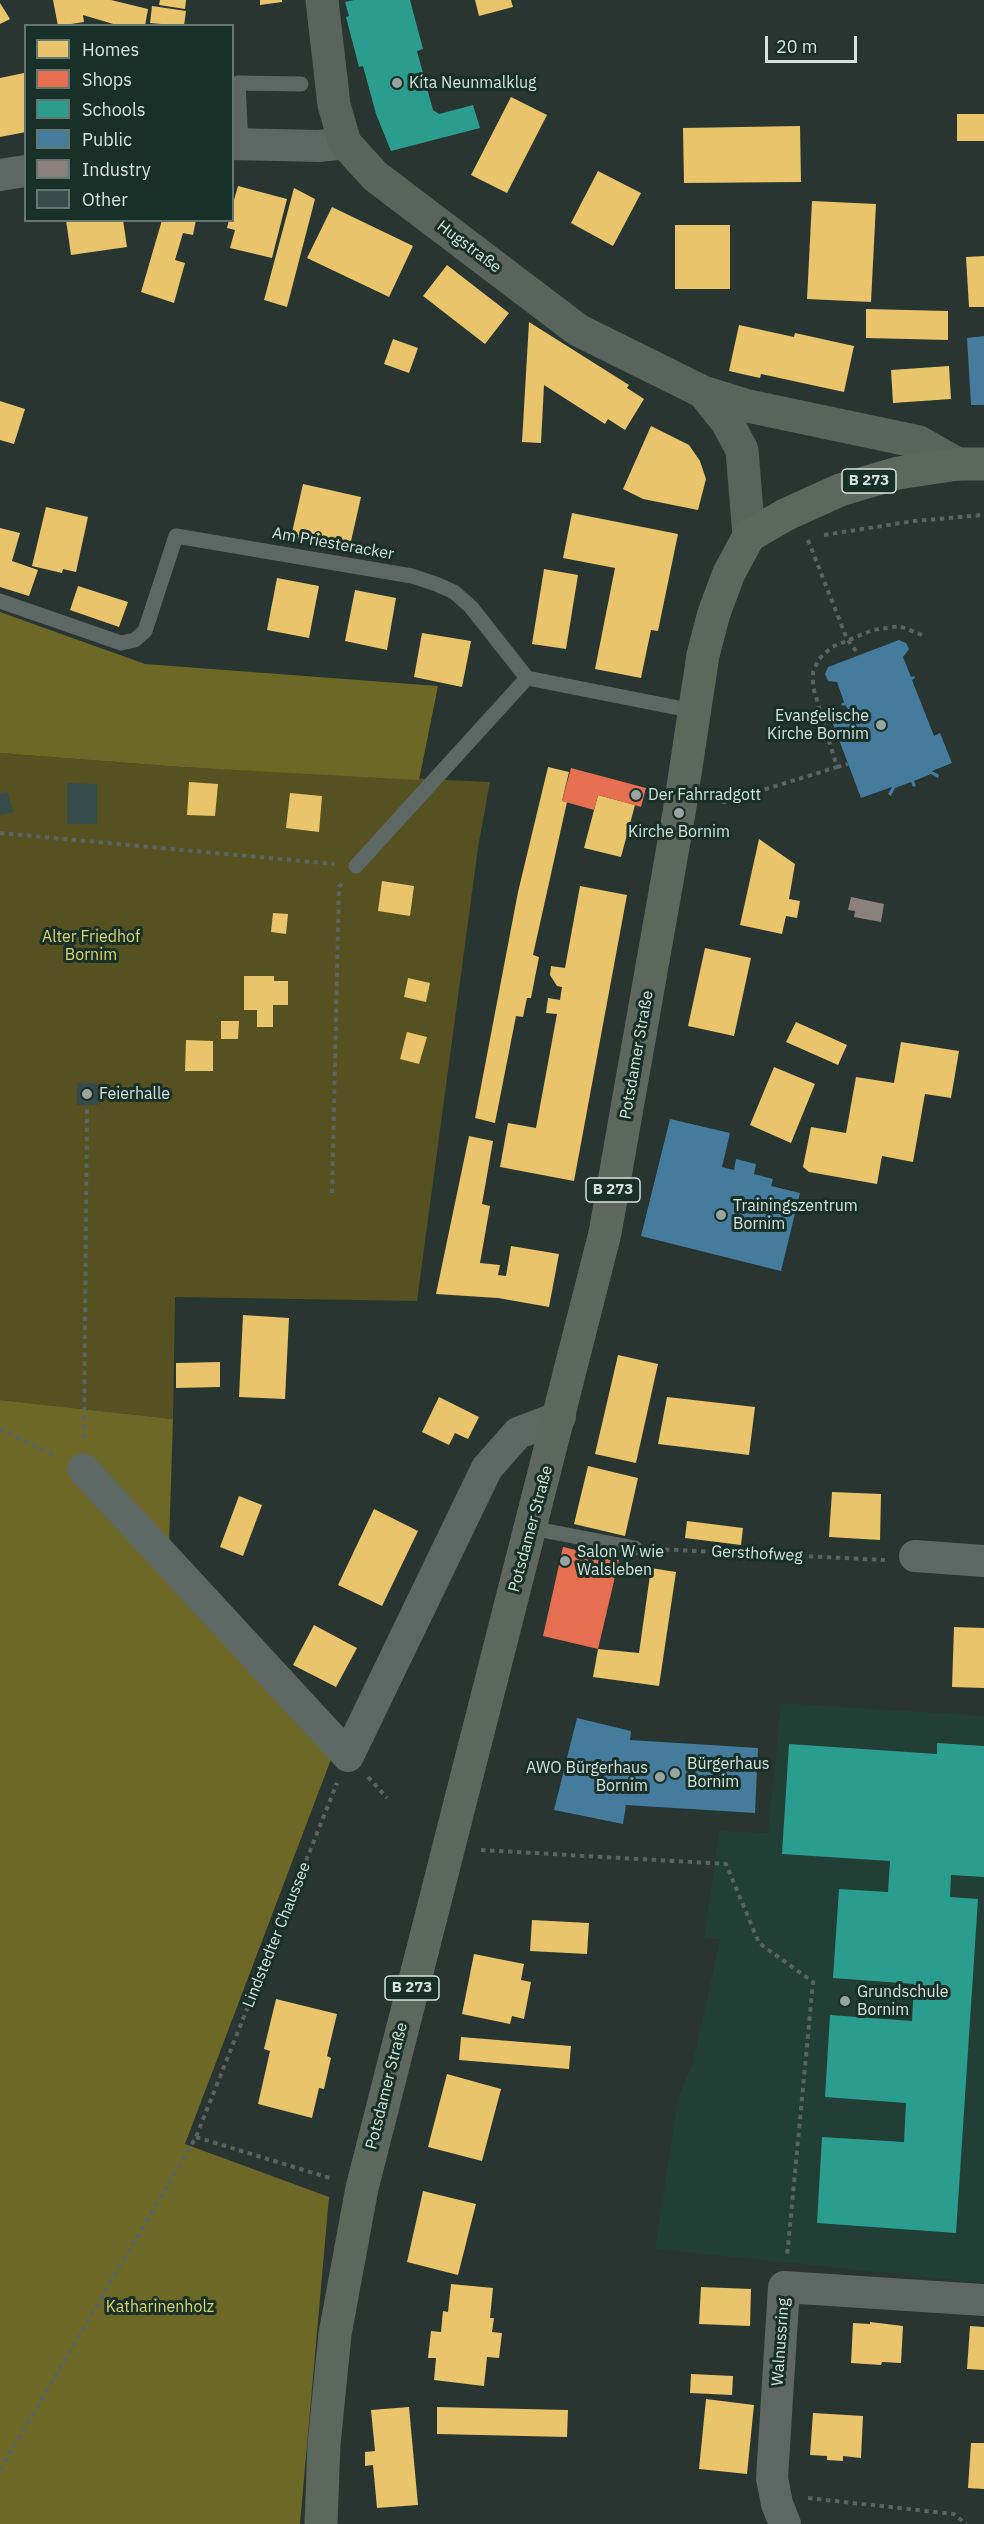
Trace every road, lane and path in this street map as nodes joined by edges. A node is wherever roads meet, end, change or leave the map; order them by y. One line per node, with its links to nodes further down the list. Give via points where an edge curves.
1 (322, 0): 3 (main road, via 334,105)
2 (301, 84): 4 (lane, via 238,83)
3 (345, 143): 4 (street); 7 (main road, Hugstraße, via 375,176 578,330)
4 (237, 144)
5 (24, 171): 6 (street)
6 (0, 175)
7 (703, 392): 8 (main road, Hugstraße, via 748,406 919,442); 10 (main road, via 727,422 742,450)
8 (971, 464): 10 (main road, B 273, via 898,473 840,490)
9 (984, 515): 11 (path, via 914,520)
10 (749, 536): 18 (main road, Potsdamer Straße / B 273, via 714,613)
11 (808, 540): 12 (path); 15 (path)
12 (802, 543)
13 (0, 601): 17 (lane, Am Priesteracker, via 121,643 135,640 145,630 176,536 412,576 436,584 454,592 471,607)
14 (925, 636): 15 (path, via 899,626)
15 (847, 639): 16 (path); 20 (path, via 819,659 813,672 813,687)
16 (859, 655)
17 (527, 678): 18 (lane); 23 (lane)
18 (694, 711): 21 (main road, Potsdamer Straße / B 273)
19 (848, 764): 20 (path)
20 (837, 767): 21 (path, via 724,802)
21 (682, 789): 26 (main road, Potsdamer Straße / B 273, via 605,1233)
22 (0, 833): 23 (path)
23 (356, 866): 25 (path, via 339,887)
24 (87, 1105): 28 (path)
25 (332, 1193)
26 (560, 1417): 29 (main road, Potsdamer Straße / B 273); 33 (street, via 518,1433 487,1468)
27 (0, 1429): 28 (path)
28 (83, 1469): 33 (street)
29 (531, 1528): 30 (lane); 34 (main road, Potsdamer Straße / B 273)
30 (635, 1548): 31 (path, Gersthofweg, via 901,1561)
31 (915, 1556): 32 (street)
32 (984, 1561)
33 (348, 1756): 35 (path, Lindstedter Chaussee)
34 (447, 1848): 36 (main road, Potsdamer Straße / B 273); 37 (path, via 726,1864 759,1943 813,1982)
35 (196, 2137): 36 (path); 39 (path, Lindstedter Chaussee)
36 (362, 2188): 41 (main road, Potsdamer Straße / B 273, via 335,2334)
37 (784, 2287): 38 (street, Walnussring); 40 (street, Walnussring, via 772,2478)
38 (984, 2300)
39 (0, 2470)
40 (781, 2514): 42 (path, via 790,2496 954,2514)
41 (321, 2524)
42 (966, 2524)

